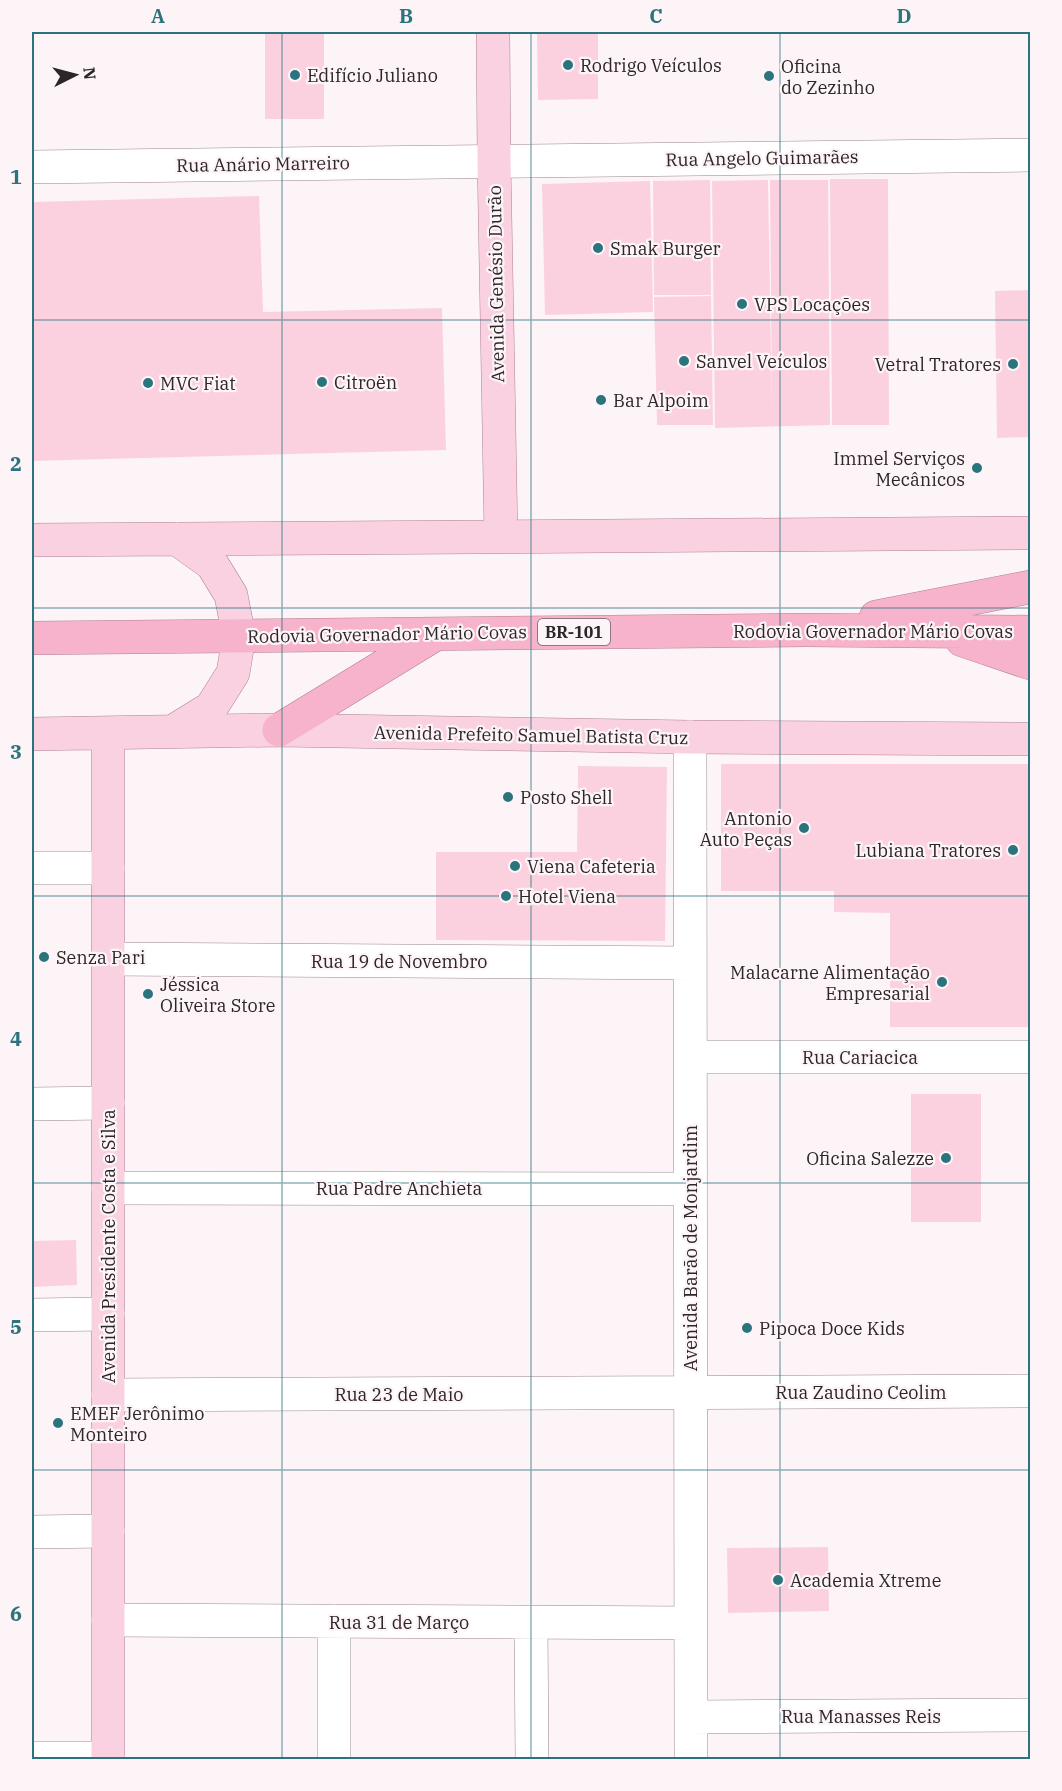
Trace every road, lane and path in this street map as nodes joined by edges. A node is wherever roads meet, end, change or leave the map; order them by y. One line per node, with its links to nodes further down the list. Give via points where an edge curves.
1 (493, 32): 3 (main road, Avenida Genésio Durão)
2 (1030, 155): 3 (street, Rua Angelo Guimarães)
3 (494, 160): 4 (street, Rua Anário Marreiro); 6 (main road, Avenida Genésio Durão)
4 (32, 167)
5 (1030, 533): 6 (main road)
6 (501, 536): 7 (main road)
7 (177, 539): 8 (main road); 14 (main road, via 212,564 231,595)
8 (32, 540)
9 (1030, 587): 10 (highway)
10 (806, 630): 11 (highway, Rodovia Governador Mário Covas / BR-101); 13 (highway, Rodovia Governador Mário Covas / BR-101)
11 (937, 631): 12 (highway, Rodovia Governador Mário Covas / BR-101); 16 (highway)
12 (1030, 632)
13 (438, 633): 14 (highway, Rodovia Governador Mário Covas / BR-101); 17 (highway)
14 (239, 637): 15 (highway, Rodovia Governador Mário Covas / BR-101); 18 (main road, via 233,673 211,708)
15 (32, 638)
16 (1030, 663)
17 (279, 730): 18 (main road, Avenida Prefeito Samuel Batista Cruz); 21 (main road, Avenida Prefeito Samuel Batista Cruz)
18 (172, 732): 19 (main road, Avenida Prefeito Samuel Batista Cruz)
19 (108, 733): 20 (main road, Avenida Prefeito Samuel Batista Cruz); 24 (main road, Avenida Presidente Costa e Silva)
20 (32, 734)
21 (690, 738): 22 (main road, Avenida Prefeito Samuel Batista Cruz); 26 (street, Avenida Barão de Monjardim)
22 (1030, 739)
23 (32, 868): 24 (street)
24 (108, 868): 25 (main road, Avenida Presidente Costa e Silva)
25 (108, 959): 26 (street, Rua 19 de Novembro); 29 (main road, Avenida Presidente Costa e Silva)
26 (690, 963): 27 (street, Avenida Barão de Monjardim)
27 (690, 1057): 28 (street, Rua Cariacica); 32 (street, Avenida Barão de Monjardim)
28 (1030, 1057)
29 (108, 1103): 30 (street); 31 (main road, Avenida Presidente Costa e Silva)
30 (32, 1104)
31 (108, 1188): 32 (street, Rua Padre Anchieta); 33 (main road, Avenida Presidente Costa e Silva)
32 (690, 1189): 36 (street, Avenida Barão de Monjardim)
33 (108, 1314): 34 (street); 37 (main road, Avenida Presidente Costa e Silva)
34 (32, 1315)
35 (1030, 1391): 36 (street, Rua Zaudino Ceolim)
36 (691, 1393): 37 (street, Rua 23 de Maio); 43 (street, Avenida Barão de Monjardim)
37 (108, 1395): 38 (main road, Avenida Presidente Costa e Silva)
38 (108, 1531): 39 (street); 40 (main road, Avenida Presidente Costa e Silva)
39 (32, 1532)
40 (108, 1620): 41 (street, Rua 31 de Março); 47 (main road, Avenida Presidente Costa e Silva)
41 (334, 1621): 42 (street, Rua 31 de Março); 48 (street)
42 (531, 1622): 43 (street, Rua 31 de Março); 49 (street)
43 (691, 1623): 45 (street, Avenida Barão de Monjardim)
44 (1030, 1715): 45 (street, Rua Manasses Reis)
45 (691, 1717): 50 (street, Avenida Barão de Monjardim)
46 (32, 1758): 47 (street)
47 (108, 1759)
48 (334, 1760)
49 (531, 1760)
50 (691, 1760)

